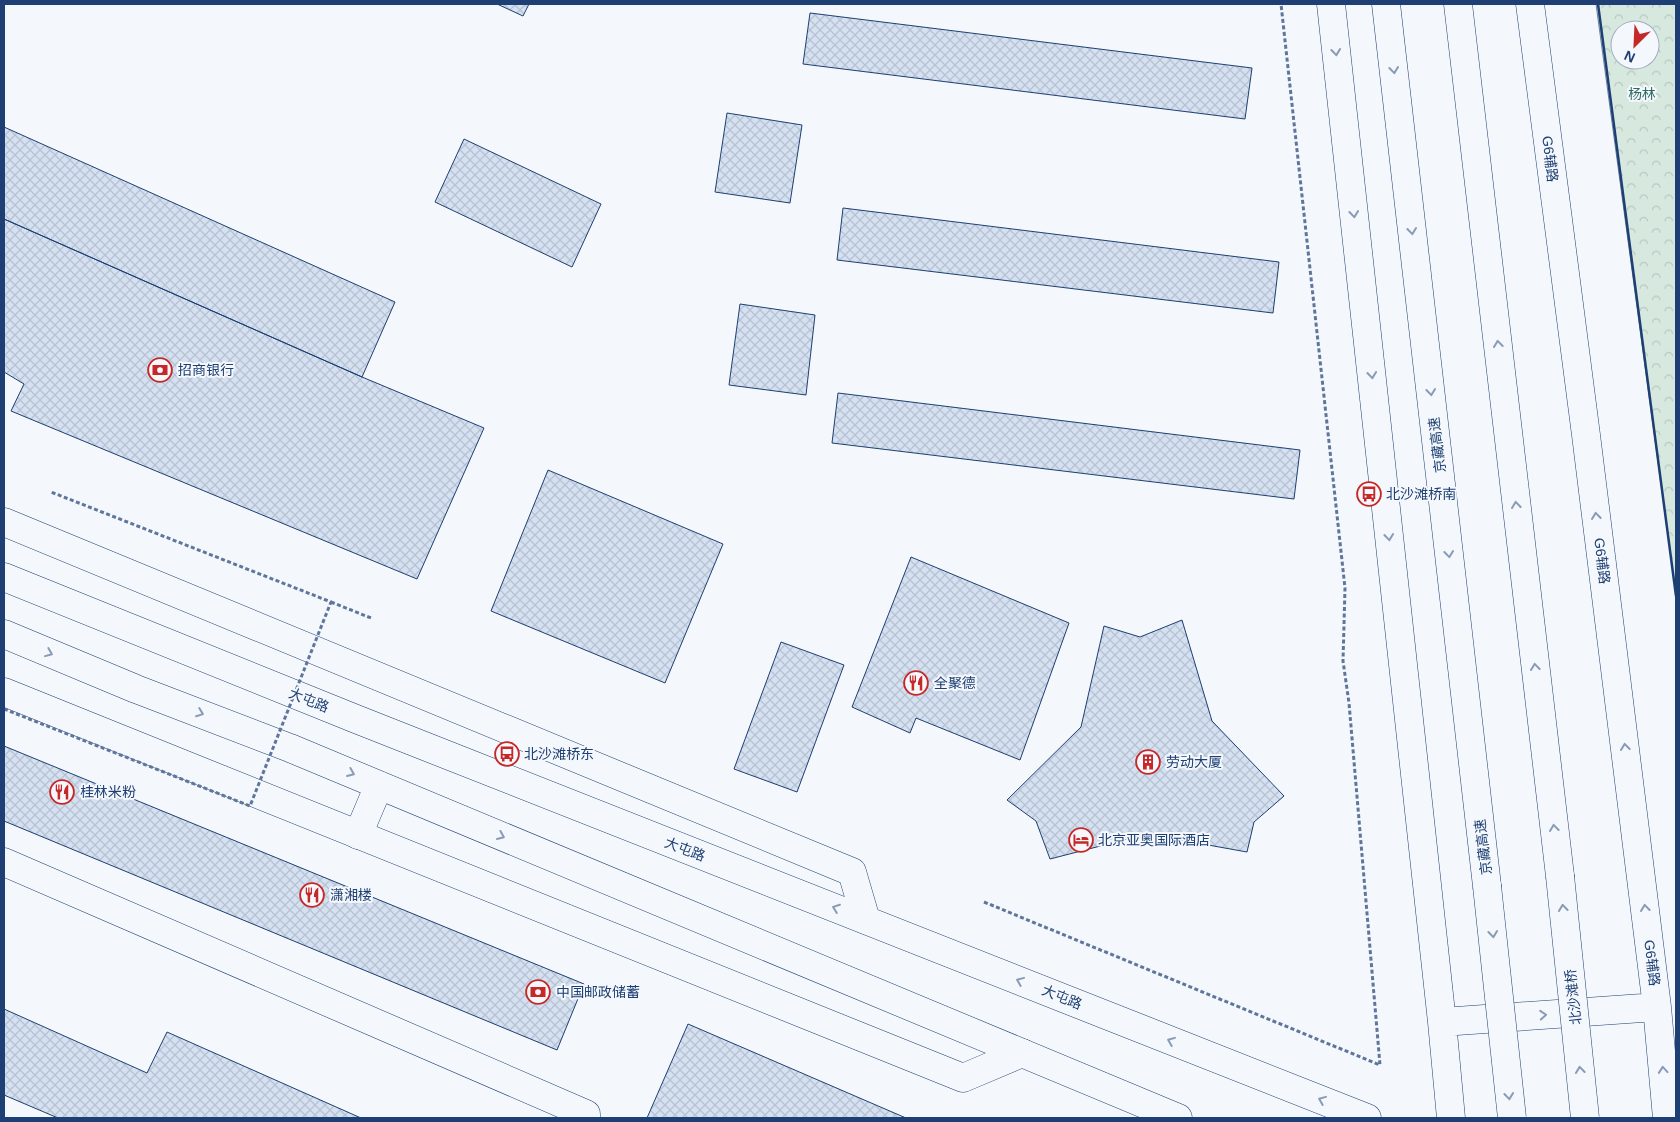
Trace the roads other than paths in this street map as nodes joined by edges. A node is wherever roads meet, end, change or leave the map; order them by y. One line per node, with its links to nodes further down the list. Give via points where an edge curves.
1 (1331, 4): 14 (main road, one-way to 14)
2 (1386, 4): 20 (main road, 京藏高速, one-way to 20, bridge)
3 (1458, 4): 21 (main road, 北沙滩桥, one-way to 3, bridge)
4 (1530, 4): 13 (main road, G6辅路, one-way to 4)
5 (4, 522): 12 (main road, via 852,872)
6 (4, 577): 12 (main road, 大屯路, one-way to 6)
7 (4, 634): 9 (main road, one-way to 9)
8 (4, 692): 10 (main road)
9 (379, 785): 10 (main road); 15 (main road, one-way to 15)
10 (358, 835): 15 (main road, via 963,1078)
11 (4, 862): 16 (main road, via 586,1114)
12 (866, 920): 18 (main road, 大屯路, one-way to 12)
13 (1657, 1007): 14 (main road, one-way to 13); 22 (main road, G6辅路, one-way to 13)
14 (1442, 1022): 19 (main road)
15 (1022, 1053): 17 (main road)
16 (586, 1118)
17 (1178, 1118)
18 (1367, 1118)
19 (1451, 1118)
20 (1512, 1118)
21 (1586, 1118)
22 (1667, 1118)

